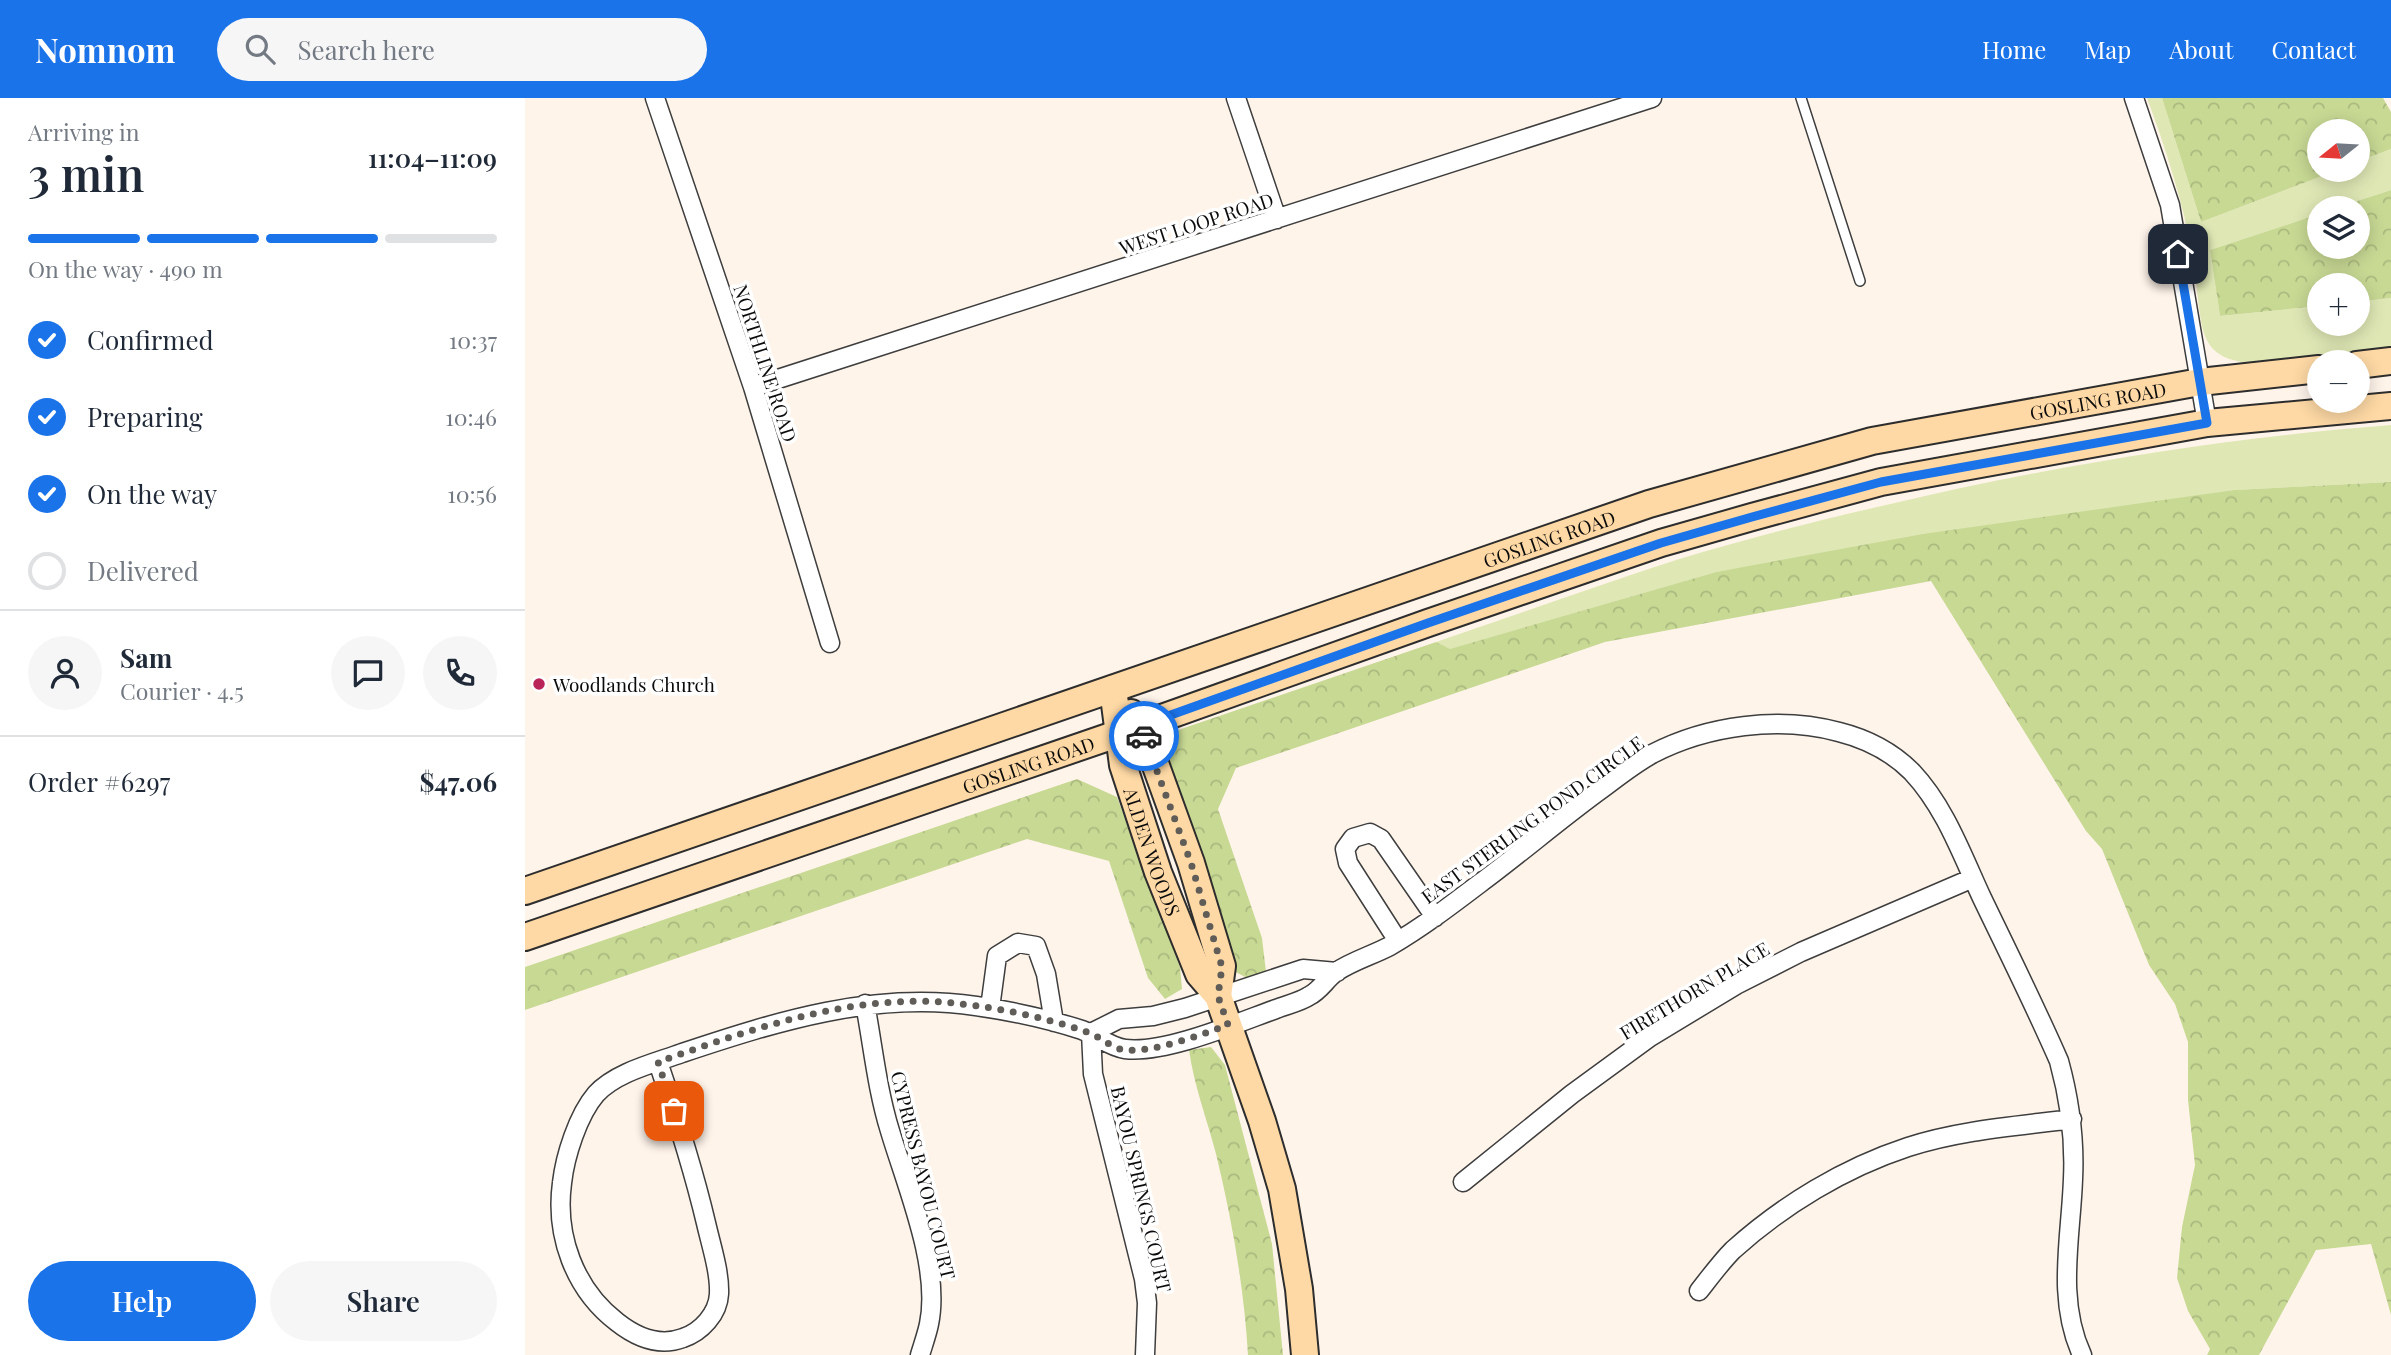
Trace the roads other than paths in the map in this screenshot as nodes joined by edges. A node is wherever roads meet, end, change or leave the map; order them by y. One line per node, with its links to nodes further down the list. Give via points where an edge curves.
1 (655, 98): 12 (street, NORTHLINE ROAD)
2 (1236, 98): 6 (street)
3 (1652, 98): 6 (street, WEST LOOP ROAD)
4 (1801, 98): 7 (lane)
5 (2134, 98): 11 (street, via 2169,205)
6 (1277, 219): 12 (street, WEST LOOP ROAD)
7 (1860, 281)
8 (2391, 361): 9 (main road)
9 (2370, 363)
10 (2307, 370): 11 (main road, GOSLING ROAD)
11 (2200, 382): 14 (street); 16 (main road, GOSLING ROAD, via 1872,442 1741,477 1649,504)
12 (753, 387): 15 (street, NORTHLINE ROAD)
13 (2391, 406): 14 (main road, GOSLING ROAD)
14 (2207, 423): 17 (main road, GOSLING ROAD, via 1881,482 1752,517 1661,543)
15 (830, 643)
16 (1113, 689): 17 (main road, ALDEN WOODS); 19 (main road, GOSLING ROAD)
17 (1129, 730): 21 (main road, GOSLING ROAD); 24 (main road, ALDEN WOODS, via 1123,765 1158,872 1199,974)
18 (1973, 878): 20 (street, EAST STERLING POND CIRCLE, via 1939,809 1906,766 1880,748 1839,732 1783,723 1698,736 1635,764); 31 (street, EAST STERLING POND CIRCLE, via 2059,1062); 32 (street, FIRETHORN PLACE, via 1736,985 1650,1037)
19 (525, 891)
20 (1435, 917): 22 (street, EAST STERLING POND CIRCLE); 22 (street, via 1381,839 1370,834 1353,838 1345,849 1348,863)
21 (525, 937)
22 (1398, 941): 23 (street, EAST STERLING POND CIRCLE)
23 (1337, 971): 24 (street, EAST STERLING POND CIRCLE, via 1303,970); 28 (street, EAST STERLING POND CIRCLE, via 1312,996)
24 (1218, 996): 28 (main road, ALDEN WOODS); 29 (street, EAST STERLING POND CIRCLE, via 1164,1013 1119,1019)
25 (865, 1004): 26 (street, EAST STERLING POND CIRCLE, via 928,1002); 30 (street, EAST STERLING POND CIRCLE, via 781,1021); 34 (street, CYPRESS BAYOU COURT, via 882,1102 929,1272 930,1323)
26 (990, 1008): 27 (street, EAST STERLING POND CIRCLE); 27 (street, via 997,956 1018,943 1036,946)
27 (1054, 1021): 29 (street, EAST STERLING POND CIRCLE)
28 (1228, 1025): 29 (street, EAST STERLING POND CIRCLE, via 1155,1048 1121,1049); 36 (main road, ALDEN WOODS, via 1282,1189 1296,1264)
29 (1091, 1033): 35 (street, BAYOU SPRINGS COURT, via 1093,1073 1144,1279)
30 (658, 1062): 30 (street, EAST STERLING POND CIRCLE, via 691,1161 719,1295 714,1314 693,1334 675,1341 637,1335 613,1319 582,1284 565,1247 560,1197 563,1168 573,1140 600,1089)
31 (2072, 1119): 33 (street, via 1945,1137 1908,1146 1846,1172 1762,1226 1731,1252); 37 (street, EAST STERLING POND CIRCLE, via 2066,1288)
32 (1463, 1182)
33 (1699, 1291)
34 (920, 1355)
35 (1145, 1355)
36 (1305, 1355)
37 (2082, 1355)

